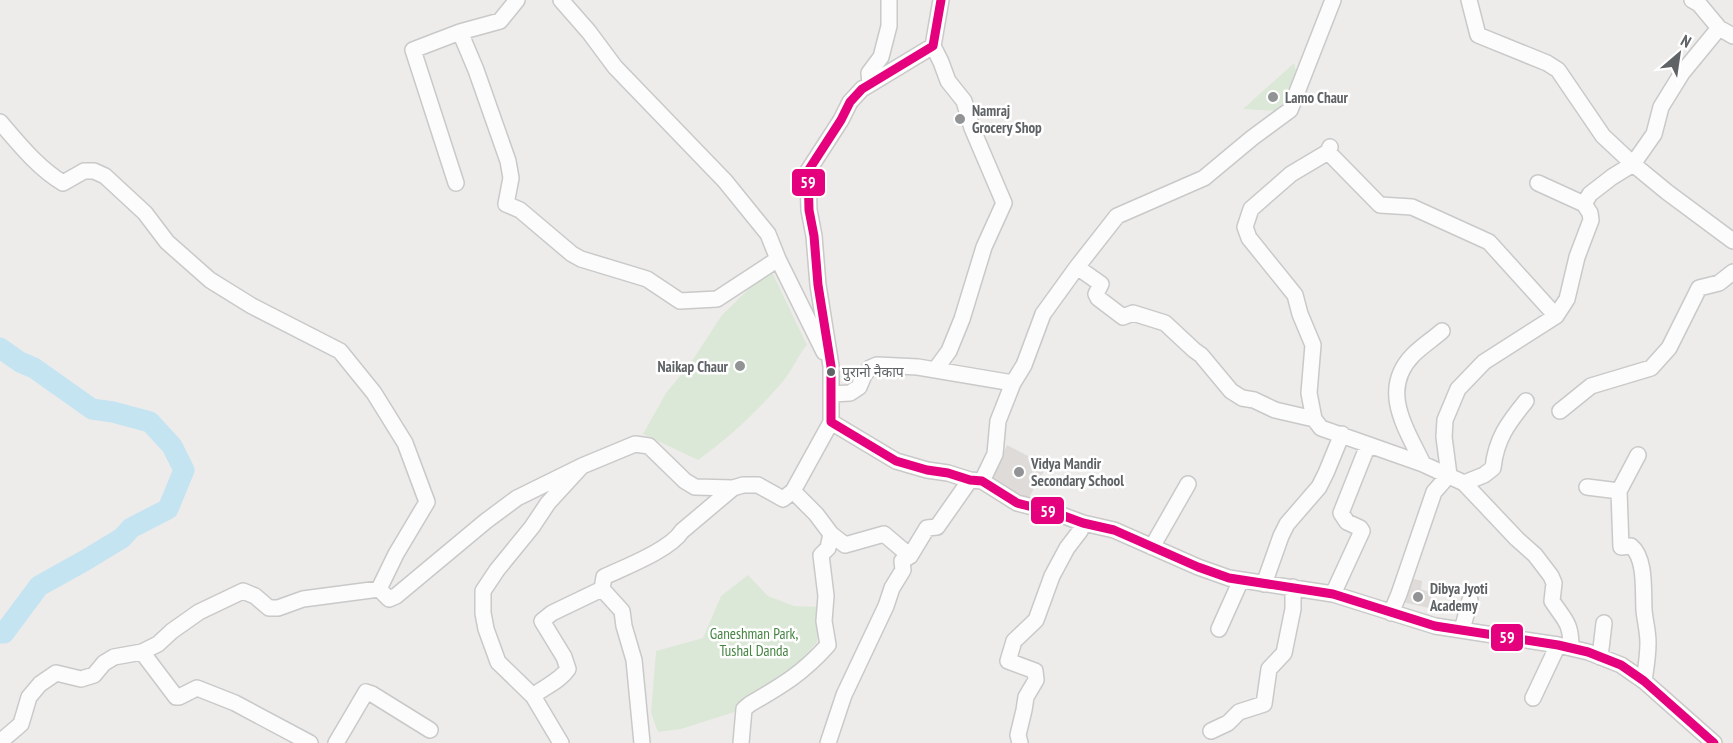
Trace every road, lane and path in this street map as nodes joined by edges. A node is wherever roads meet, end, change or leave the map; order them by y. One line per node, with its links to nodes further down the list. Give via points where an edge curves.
1 (517, 0): 9 (street, via 500,21)
2 (561, 0): 19 (street, via 615,67 725,181 768,234)
3 (889, 0): 12 (street, via 889,26 881,57 869,73)
4 (941, 0): 11 (street)
5 (1333, 0): 20 (street, via 1290,110 1204,178 1117,216)
6 (1469, 0): 14 (street, via 1478,34 1558,70 1603,136)
7 (1692, 0): 8 (street)
8 (1719, 28): 10 (street); 14 (street, via 1682,73 1661,107 1654,134)
9 (460, 32): 15 (street, via 413,50); 19 (street, via 508,161 511,178 506,204 519,210 572,254 648,279 680,301 717,299)
10 (1733, 36)
11 (933, 46): 12 (street); 25 (street, via 948,81 964,101 1004,202 984,247 949,351)
12 (870, 84): 24 (street, via 850,102 808,171 809,210)
13 (0, 122): 52 (street, via 49,175 63,183 84,171 105,176 145,213 167,243 210,280 340,351 374,393 405,444 427,502)
14 (1633, 164): 17 (street, via 1590,194); 18 (street)
15 (456, 183)
16 (1538, 183): 17 (street)
17 (1584, 204): 22 (street, via 1591,220 1567,299)
18 (1733, 241)
19 (778, 259): 24 (street)
20 (1077, 267): 26 (street, via 1043,314); 30 (street, via 1101,284 1098,298 1123,317 1133,313 1165,323 1201,355 1231,391 1275,410)
21 (1733, 272): 29 (street, via 1719,283 1699,288 1669,348 1651,368 1591,386)
22 (1556, 316): 30 (street, via 1489,242 1412,207 1380,205 1329,149 1291,174 1251,209 1245,227 1249,238 1295,295 1313,345 1309,393); 37 (street, via 1484,362 1458,389 1445,420)
23 (1442, 331): 35 (street, via 1413,355 1396,381 1396,401)
24 (831, 366): 27 (street)
25 (935, 370): 26 (street); 27 (street, via 878,365 870,368 859,387 850,393)
26 (1013, 383): 38 (street, via 998,421 995,454)
27 (832, 394): 31 (street)
28 (1526, 401): 39 (street, via 1501,435 1493,468)
29 (1560, 411)
30 (1314, 419): 32 (street, via 1321,428)
31 (831, 422): 38 (street, via 896,461); 43 (street)
32 (1342, 434): 33 (street); 50 (street, via 1319,487 1281,536)
33 (1368, 445): 35 (street); 54 (street, via 1341,513 1362,531)
34 (1638, 455): 44 (street)
35 (1423, 464): 37 (street)
36 (582, 466): 42 (street, via 635,444 649,446 695,487); 52 (street, via 517,498 396,596 389,599); 64 (street, via 548,503 483,591 486,629 498,662)
37 (1449, 475): 39 (street); 56 (street, via 1434,492)
38 (976, 481): 45 (street, via 1017,502); 48 (street, via 937,527 927,528)
39 (1464, 483): 60 (street, via 1551,576 1552,601 1570,628)
40 (1188, 484): 47 (street)
41 (1587, 487): 44 (street)
42 (733, 488): 43 (street, via 759,485 783,500); 53 (street, via 678,538 604,578)
43 (793, 491): 46 (street)
44 (1619, 491): 63 (street, via 1621,547 1636,550 1644,586 1648,645)
45 (1083, 523): 47 (street, via 1114,530); 75 (street, via 1052,576 1036,620 1014,641 1008,661 1035,671 1036,680 1026,697 1018,735)
46 (831, 534): 48 (street, via 845,545 884,534); 73 (street, via 828,548 820,555 828,645 797,675 744,710)
47 (1152, 547): 49 (street)
48 (910, 556): 74 (street, via 902,561 903,570 844,695)
49 (1240, 580): 50 (street); 58 (street)
50 (1264, 584): 51 (street)
51 (1293, 587): 54 (street); 67 (street, via 1284,653 1269,669 1264,704 1239,712)
52 (379, 589): 61 (street, via 303,598 278,608 269,608 243,591 199,612)
53 (602, 589): 64 (street, via 542,621 568,669 563,677); 72 (street, via 622,611 634,660)
54 (1333, 594): 56 (street)
55 (1470, 600): 59 (street)
56 (1391, 613): 59 (street)
57 (1604, 623): 62 (street)
58 (1220, 630)
59 (1462, 630): 60 (street)
60 (1565, 646): 62 (street); 65 (street)
61 (142, 652): 68 (street, via 114,657 93,675 81,679 56,673 29,697 21,724); 69 (street, via 176,697 197,688 235,703)
62 (1600, 657): 63 (street, via 1621,665)
63 (1644, 681): 76 (street)
64 (533, 696): 71 (street)
65 (1533, 698)
66 (430, 730): 70 (street, via 366,692)
67 (1211, 731)
68 (0, 742)
69 (310, 743)
70 (336, 743)
71 (561, 743)
72 (642, 743)
73 (741, 743)
74 (828, 743)
75 (1020, 743)
76 (1714, 743)

